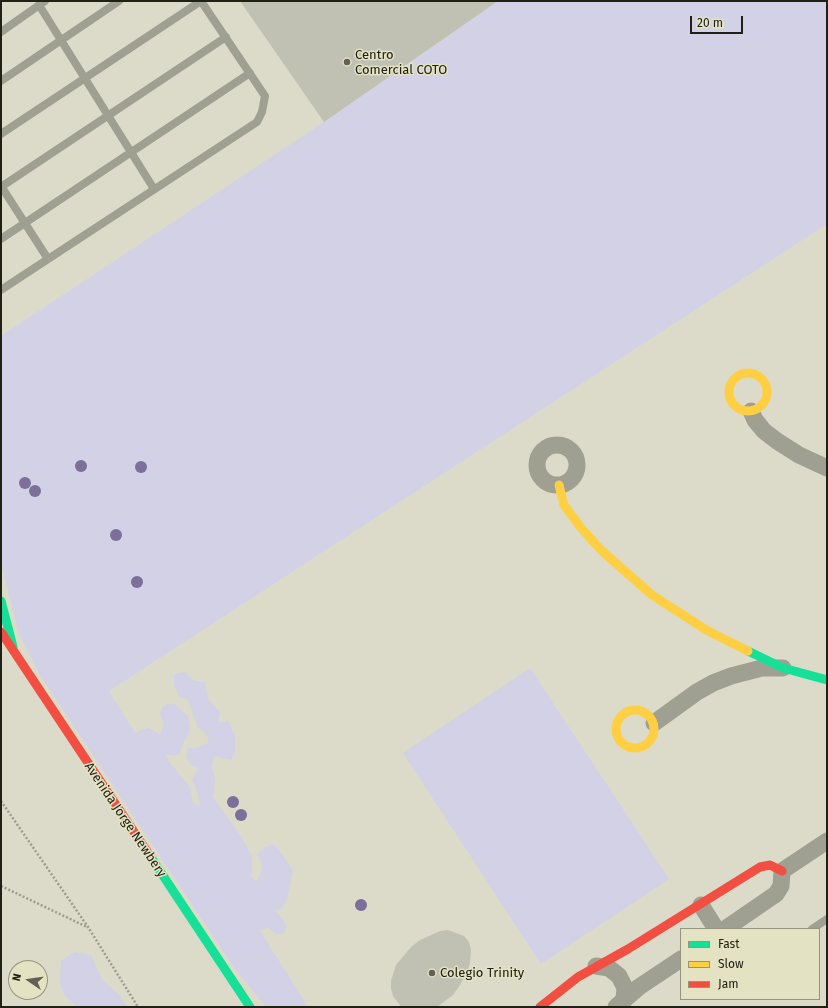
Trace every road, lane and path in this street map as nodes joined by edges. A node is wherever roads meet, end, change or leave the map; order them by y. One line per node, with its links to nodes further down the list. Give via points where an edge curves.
1 (119, 1): 6 (lane)
2 (201, 1): 5 (lane); 8 (lane)
3 (42, 3): 4 (lane); 6 (lane)
4 (1, 32)
5 (226, 37): 7 (lane); 10 (lane)
6 (61, 40): 8 (lane); 9 (lane)
7 (250, 73): 12 (lane); 14 (lane, via 265,96 257,122)
8 (85, 78): 10 (lane); 11 (lane)
9 (1, 81)
10 (108, 116): 12 (lane); 13 (lane)
11 (1, 134)
12 (131, 152): 14 (lane); 15 (lane)
13 (1, 187): 15 (lane)
14 (154, 189): 17 (lane)
15 (25, 224): 16 (lane); 17 (lane)
16 (1, 239)
17 (48, 259): 18 (lane)
18 (1, 290)
19 (751, 411): 19 (street, via 734,406 728,395 730,383 745,372 757,375 767,389 765,401); 20 (street, via 764,431 777,441)
20 (827, 468)
21 (559, 485): 25 (street, via 564,505 581,528 602,551 652,595 708,631)
22 (1, 601): 24 (street)
23 (1, 632): 24 (street, Avenida Jorge Newbery)
24 (14, 652): 43 (street, Avenida Jorge Newbery)
25 (783, 668): 26 (street); 27 (street, via 762,668 713,683)
26 (827, 680)
27 (654, 723): 27 (street, via 654,736 645,746 639,748 621,743 616,731 618,718 628,710 635,709 647,713)
28 (1, 801): 34 (path)
29 (826, 845): 30 (street)
30 (782, 871): 32 (street, via 770,865 760,867); 36 (street, via 776,894)
31 (1, 886): 34 (path)
32 (701, 905): 35 (street); 39 (street)
33 (827, 919): 37 (lane)
34 (88, 928): 42 (path)
35 (715, 928)
36 (726, 928)
37 (814, 928)
38 (680, 960): 41 (street)
39 (596, 966): 40 (street, via 578,977); 41 (street, via 609,968 619,976 625,988)
40 (557, 1000): 44 (street)
41 (620, 1003)
42 (138, 1007)
43 (250, 1007)
44 (540, 1007)

